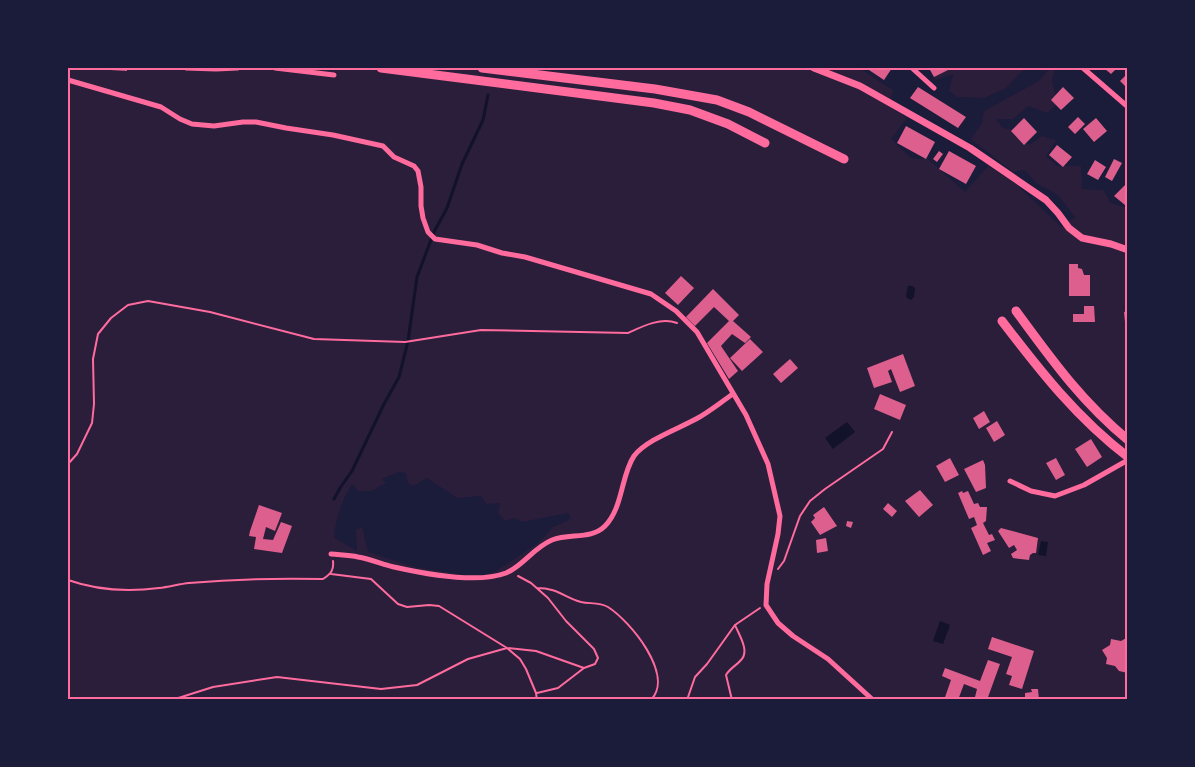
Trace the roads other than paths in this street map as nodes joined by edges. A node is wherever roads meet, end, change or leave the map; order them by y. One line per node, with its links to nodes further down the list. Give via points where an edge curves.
1 (186, 68): 2 (street)
2 (238, 68)
3 (276, 68): 9 (street)
4 (381, 68): 13 (highway, via 690,110 728,124)
5 (482, 68): 14 (highway, via 655,89 716,100 750,112)
6 (814, 68): 15 (main road, via 860,86 970,148 1046,200 1069,228 1082,238)
7 (912, 68): 11 (street)
8 (1083, 68): 12 (street)
9 (334, 75)
10 (68, 80): 18 (street, via 161,107 192,124 225,126 256,122 383,146 394,157 418,171 420,206 428,232 435,239 525,257 651,294 676,310 697,332)
11 (934, 88)
12 (1128, 107)
13 (764, 143)
14 (844, 160)
15 (1128, 250)
16 (1016, 311): 19 (highway, via 1065,378 1106,422)
17 (1002, 321): 20 (highway, via 1057,392)
18 (733, 394): 22 (street, via 635,455 620,498 607,524 598,532 557,538 542,544 514,570 504,574 480,578 451,576); 23 (street, via 768,464 780,516 766,605 778,623 828,658)
19 (1128, 440)
20 (1126, 457): 21 (street, via 1084,485 1055,496 1031,491)
21 (1010, 481)
22 (331, 554)
23 (873, 700)

